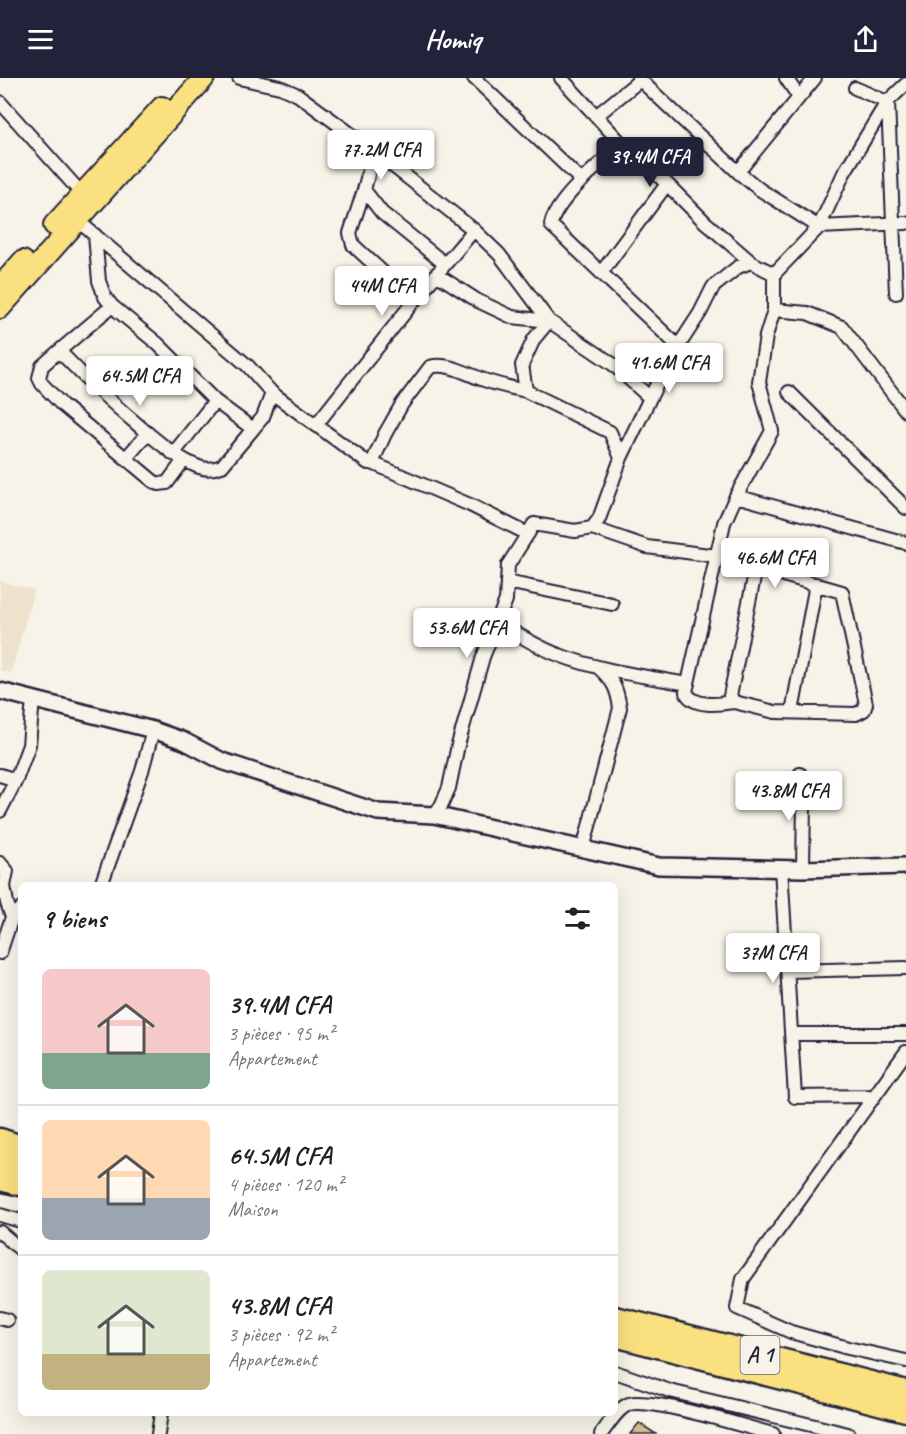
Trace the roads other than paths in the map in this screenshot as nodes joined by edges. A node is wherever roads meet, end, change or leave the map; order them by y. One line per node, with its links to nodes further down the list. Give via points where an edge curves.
1 (192, 78): 21 (main road)
2 (204, 78): 22 (main road)
3 (239, 78): 16 (street, via 298,95)
4 (474, 78): 18 (street)
5 (561, 78): 14 (street)
6 (786, 78): 11 (street)
7 (815, 78): 11 (street)
8 (639, 79): 14 (street); 17 (street)
9 (906, 84): 13 (street)
10 (855, 88): 13 (street)
11 (798, 96): 17 (street)
12 (0, 102): 21 (street)
13 (888, 102): 23 (street); 24 (street, via 844,173)
14 (596, 116): 15 (street)
15 (622, 144): 18 (street); 19 (street, via 630,147)
16 (374, 151): 20 (street); 25 (street)
17 (738, 172): 24 (street)
18 (582, 181): 29 (street, via 552,216 550,225)
19 (667, 184): 27 (street); 29 (street)
20 (364, 190): 28 (street, via 382,213); 34 (street, via 350,233 353,245)
21 (82, 194): 32 (main road)
22 (77, 220): 26 (street); 36 (main road)
23 (900, 223): 24 (street); 33 (street)
24 (819, 227): 31 (street)
25 (474, 230): 28 (street); 38 (street, via 499,254)
26 (95, 235): 35 (street, via 99,281); 43 (street, via 248,366)
27 (751, 262): 31 (street); 39 (street, via 713,287)
28 (445, 264): 30 (street)
29 (601, 273): 39 (street)
30 (436, 274): 34 (street); 38 (street, via 512,317)
31 (774, 274): 37 (street)
32 (0, 287)
33 (896, 293)
34 (414, 301): 47 (street)
35 (112, 306): 40 (street); 45 (street, via 158,344)
36 (0, 308)
37 (774, 310): 46 (street, via 807,313 842,327); 54 (street, via 759,382 772,431)
38 (549, 321): 41 (street, via 534,339 522,365); 44 (street, via 614,365)
39 (679, 347): 44 (street)
40 (59, 351): 49 (street, via 88,382); 51 (street, via 42,366 42,384)
41 (526, 391): 52 (street, via 610,432); 53 (street, via 451,367 430,367 402,404)
42 (789, 392): 55 (street)
43 (272, 393): 47 (street); 48 (street, via 263,417)
44 (650, 398): 52 (street)
45 (215, 401): 48 (street); 50 (street)
46 (906, 411)
47 (316, 425): 53 (street, via 361,460)
48 (253, 429): 50 (street, via 222,466 201,468)
49 (148, 433): 50 (street); 51 (street)
50 (179, 457): 51 (street, via 167,483 159,484)
51 (126, 458)
52 (621, 458): 56 (street, via 599,519)
53 (372, 462): 57 (street)
54 (736, 496): 58 (street); 59 (street, via 724,523)
55 (906, 508)
56 (592, 528): 57 (street, via 575,531 534,524); 59 (street, via 646,547)
57 (528, 534): 61 (street, via 508,565)
58 (906, 543)
59 (717, 556): 60 (street); 66 (street)
60 (756, 568): 62 (street); 69 (street, via 730,696)
61 (507, 582): 63 (street); 64 (street)
62 (816, 584): 70 (street); 70 (street, via 843,592 866,704 856,714)
63 (612, 604)
64 (498, 622): 65 (street, via 557,655); 76 (street, via 483,657 449,788)
65 (599, 668): 66 (street); 77 (street, via 617,690 620,708)
66 (688, 684): 69 (street, via 686,692 694,700 712,705)
67 (0, 691): 68 (street)
68 (33, 699): 71 (street); 74 (street, via 29,745)
69 (734, 702): 70 (street)
70 (792, 712)
71 (153, 730): 76 (street, via 222,761 378,812); 82 (street)
72 (800, 774): 81 (street)
73 (0, 775): 74 (street)
74 (16, 780): 75 (street)
75 (0, 811)
76 (434, 815): 77 (street)
77 (583, 849): 80 (street, via 659,866)
78 (0, 863): 83 (street, via 7,872 7,903)
79 (906, 866): 81 (street)
80 (781, 868): 81 (street); 86 (street)
81 (804, 869)
82 (102, 882)
83 (16, 913): 84 (street)
84 (0, 953)
85 (906, 968): 86 (street)
86 (787, 970): 87 (street)
87 (791, 1034): 88 (street); 90 (street, via 795,1097)
88 (906, 1034)
89 (906, 1052): 90 (street)
90 (873, 1096): 105 (street, via 743,1279 737,1308 800,1334)
91 (0, 1140): 92 (highway)
92 (18, 1146)
93 (0, 1161): 94 (highway)
94 (18, 1166)
95 (0, 1179): 96 (highway)
96 (18, 1183)
97 (0, 1188): 98 (highway)
98 (18, 1192)
99 (0, 1215): 100 (street)
100 (18, 1220)
101 (0, 1232): 102 (street)
102 (18, 1247)
103 (618, 1319): 107 (highway, A 1)
104 (618, 1336): 108 (highway, A 1)
105 (906, 1361)
106 (618, 1373): 115 (street, via 670,1391)
107 (906, 1392)
108 (906, 1410)
109 (618, 1413): 114 (street, via 629,1404 639,1403 683,1410)
110 (161, 1416): 112 (street)
111 (615, 1416): 113 (street)
112 (158, 1434)
113 (601, 1434)
114 (773, 1434)
115 (848, 1434)

